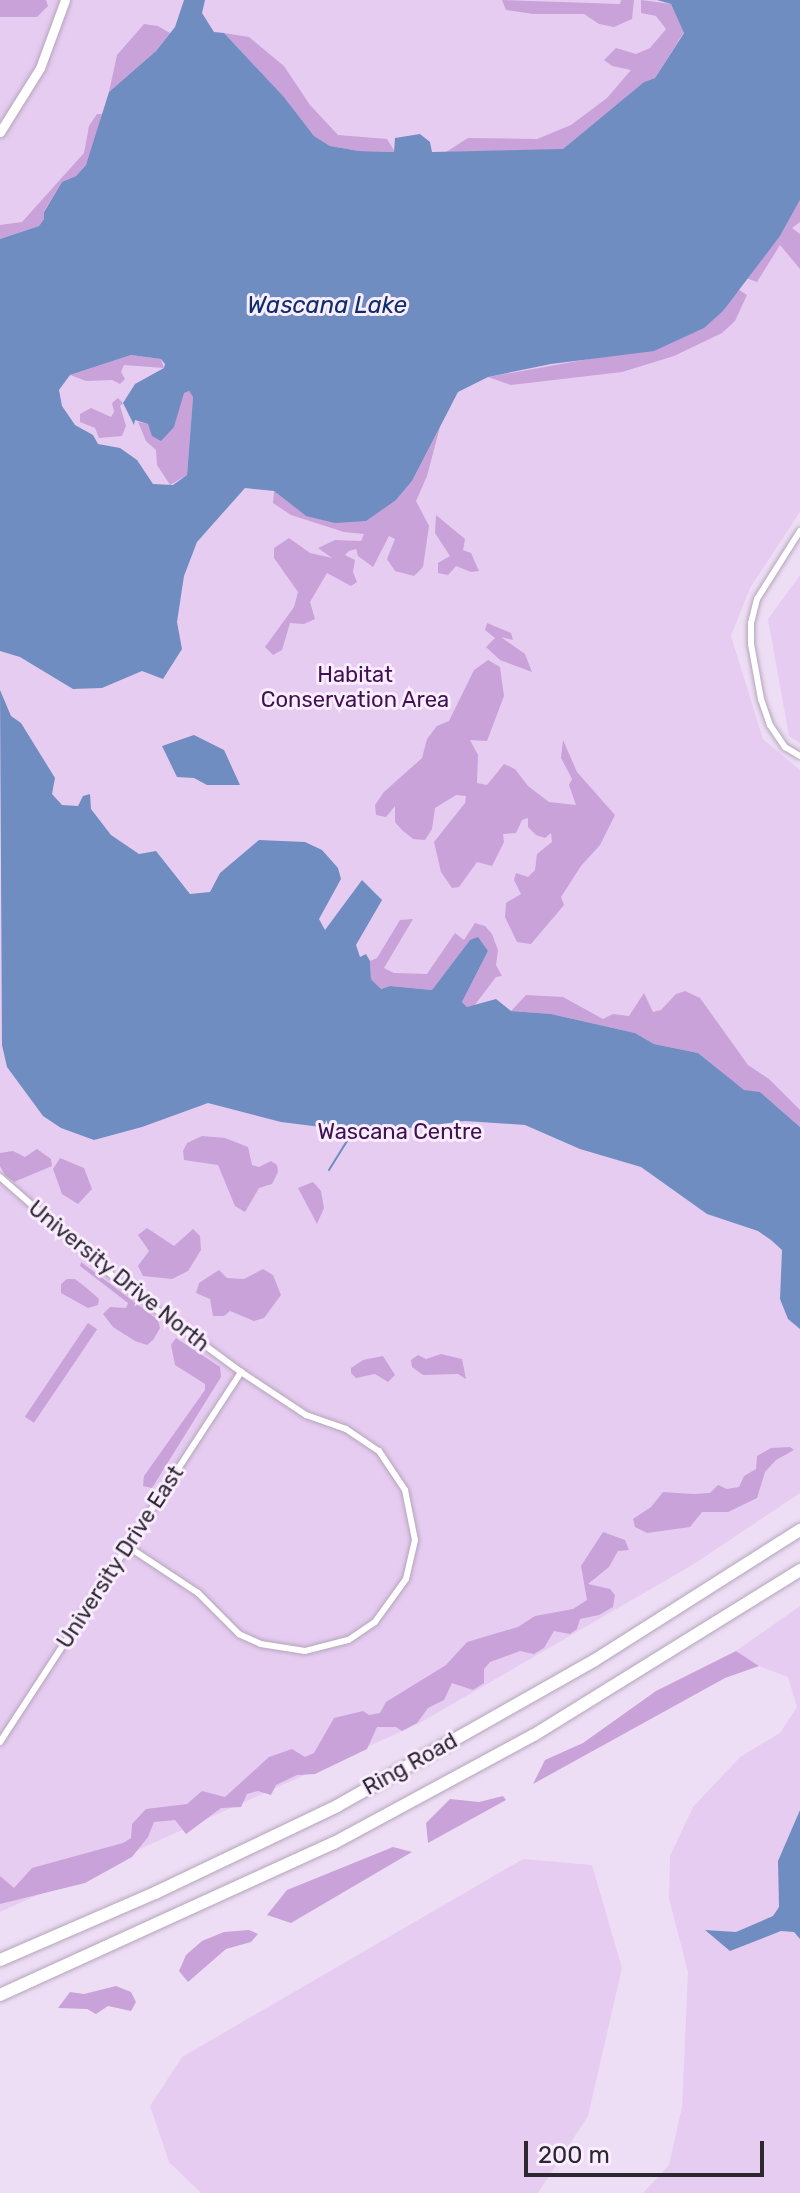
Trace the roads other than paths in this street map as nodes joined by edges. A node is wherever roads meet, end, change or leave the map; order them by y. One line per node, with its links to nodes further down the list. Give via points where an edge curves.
1 (65, 0): 2 (street, via 40,68)
2 (0, 132)
3 (800, 531): 4 (street, via 757,599 751,623 770,725 785,747)
4 (800, 756)
5 (0, 1177): 6 (street, University Drive North, via 123,1285)
6 (241, 1372): 8 (street, University Drive East); 8 (street, via 306,1415 379,1451 412,1513 413,1558 399,1592 375,1622 348,1640 328,1648 286,1650 239,1634 198,1593)
7 (800, 1528): 11 (highway, Ring Road, via 595,1660 337,1806)
8 (127, 1546): 10 (street, University Drive East)
9 (800, 1570): 12 (highway, Ring Road, via 534,1735 334,1843)
10 (0, 1742)
11 (0, 1960)
12 (0, 1995)

